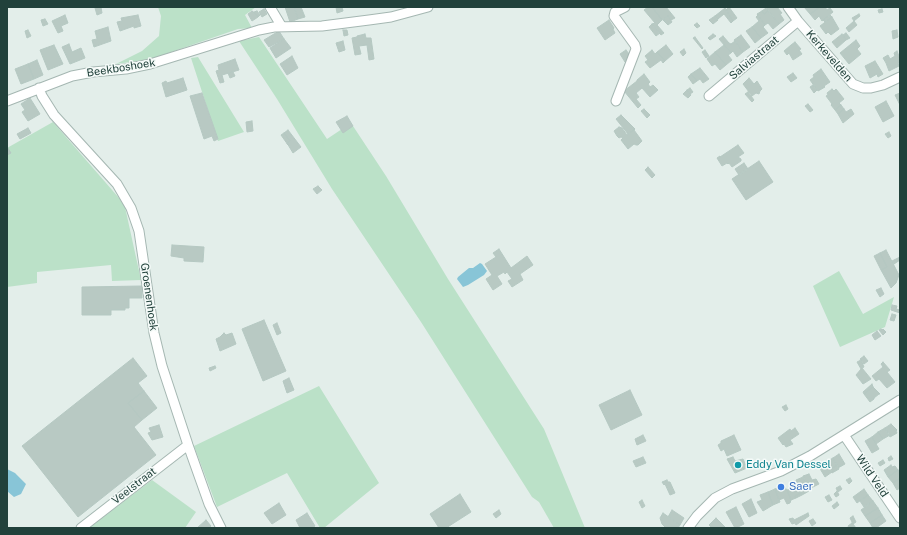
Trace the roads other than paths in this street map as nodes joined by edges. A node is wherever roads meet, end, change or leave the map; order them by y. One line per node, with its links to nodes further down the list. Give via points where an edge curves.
1 (270, 7): 6 (street)
2 (428, 7): 6 (street, Beekboshoek, via 391,17 322,26)
3 (625, 7): 11 (street, via 615,12 614,16 636,49)
4 (788, 7): 5 (street, Kerkevelden)
5 (798, 21): 7 (street, Kerkevelden, via 854,84 871,88); 9 (street, Salviastraat)
6 (282, 27): 8 (street, Beekboshoek, via 252,32 150,64 72,76)
7 (900, 77)
8 (39, 88): 10 (street, Beekboshoek); 14 (street, Groenenhoek, via 54,115 117,184 131,208 139,231 156,346)
9 (709, 96)
10 (7, 101)
11 (616, 101)
12 (900, 400): 13 (street)
13 (844, 435): 15 (street, Wild Veld); 18 (street, via 780,471 715,498)
14 (188, 445): 16 (street, Veelstraat); 17 (street, Groenenhoek, via 209,504)
15 (900, 518)
16 (81, 528)
17 (221, 528)
18 (688, 528)

